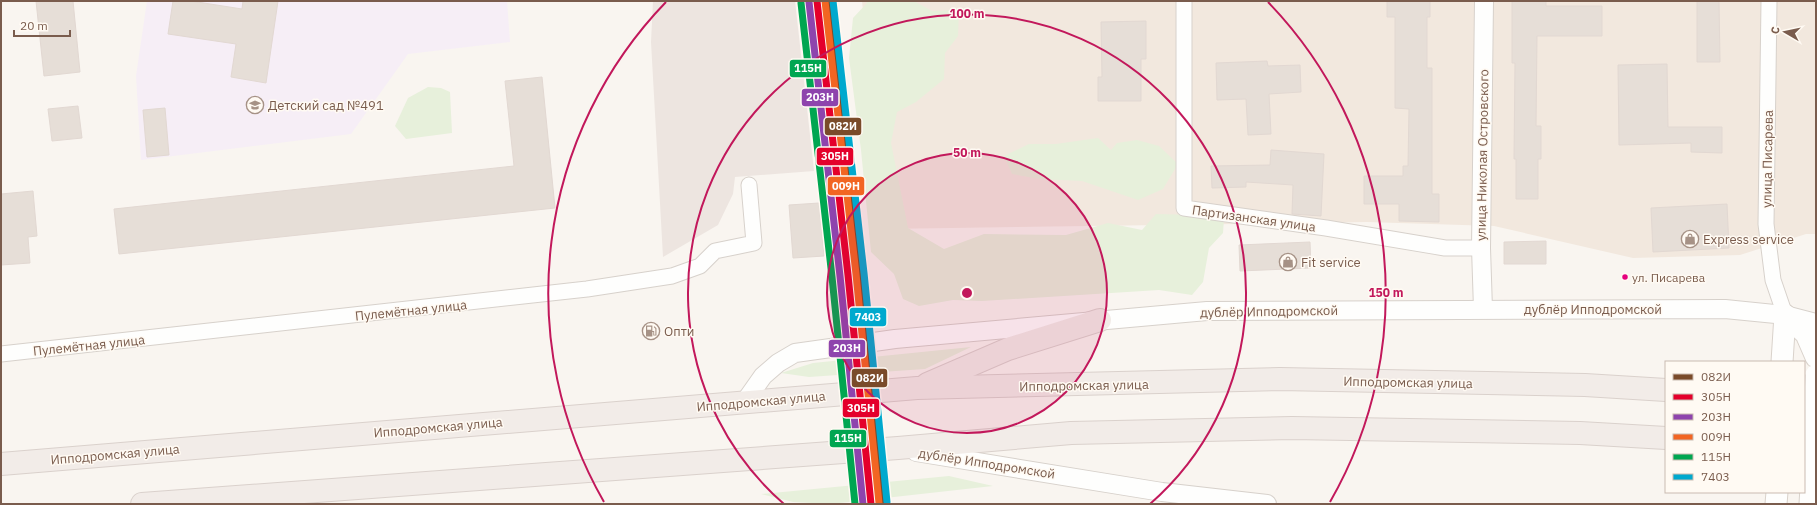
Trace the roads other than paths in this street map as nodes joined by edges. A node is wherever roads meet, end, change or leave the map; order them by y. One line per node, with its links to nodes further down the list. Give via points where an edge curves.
1 (1184, 1): 5 (street, Партизанская улица, via 1184,208 1445,248)
2 (1484, 1): 5 (street, улица Николая Островского)
3 (1769, 1): 7 (street, улица Писарева, via 1766,224 1774,280)
4 (749, 185): 10 (street, Пулемётная улица, via 754,243 715,251 700,266 672,276 450,305)
5 (1481, 248): 6 (street, улица Николая Островского)
6 (1482, 309): 7 (street, дублёр Ипподромской, via 1725,309); 8 (street, дублёр Ипподромской, via 1207,311)
7 (1785, 315): 9 (street, дублёр Ипподромской); 11 (main road, via 1806,334); 12 (main road, улица Писарева)
8 (1100, 320): 15 (highway, via 1008,349); 17 (street, дублёр Ипподромской, via 895,339 795,353 763,376)
9 (1816, 323)
10 (1, 354)
11 (1816, 357)
12 (1782, 361)
13 (1816, 364): 14 (main road)
14 (1816, 376): 25 (main road, bridge)
15 (917, 388): 16 (highway, Ипподромская улица, via 1280,379 1585,385); 17 (highway, Ипподромская улица)
16 (1665, 390)
17 (744, 403): 20 (highway, Ипподромская улица)
18 (1665, 438): 19 (highway, via 1580,433 1284,428 1071,433)
19 (898, 448): 22 (highway); 23 (street, дублёр Ипподромской, via 1162,492)
20 (1, 464)
21 (1777, 493): 24 (main road)
22 (142, 504)
23 (1267, 504)
24 (1776, 504)
25 (1810, 504)

